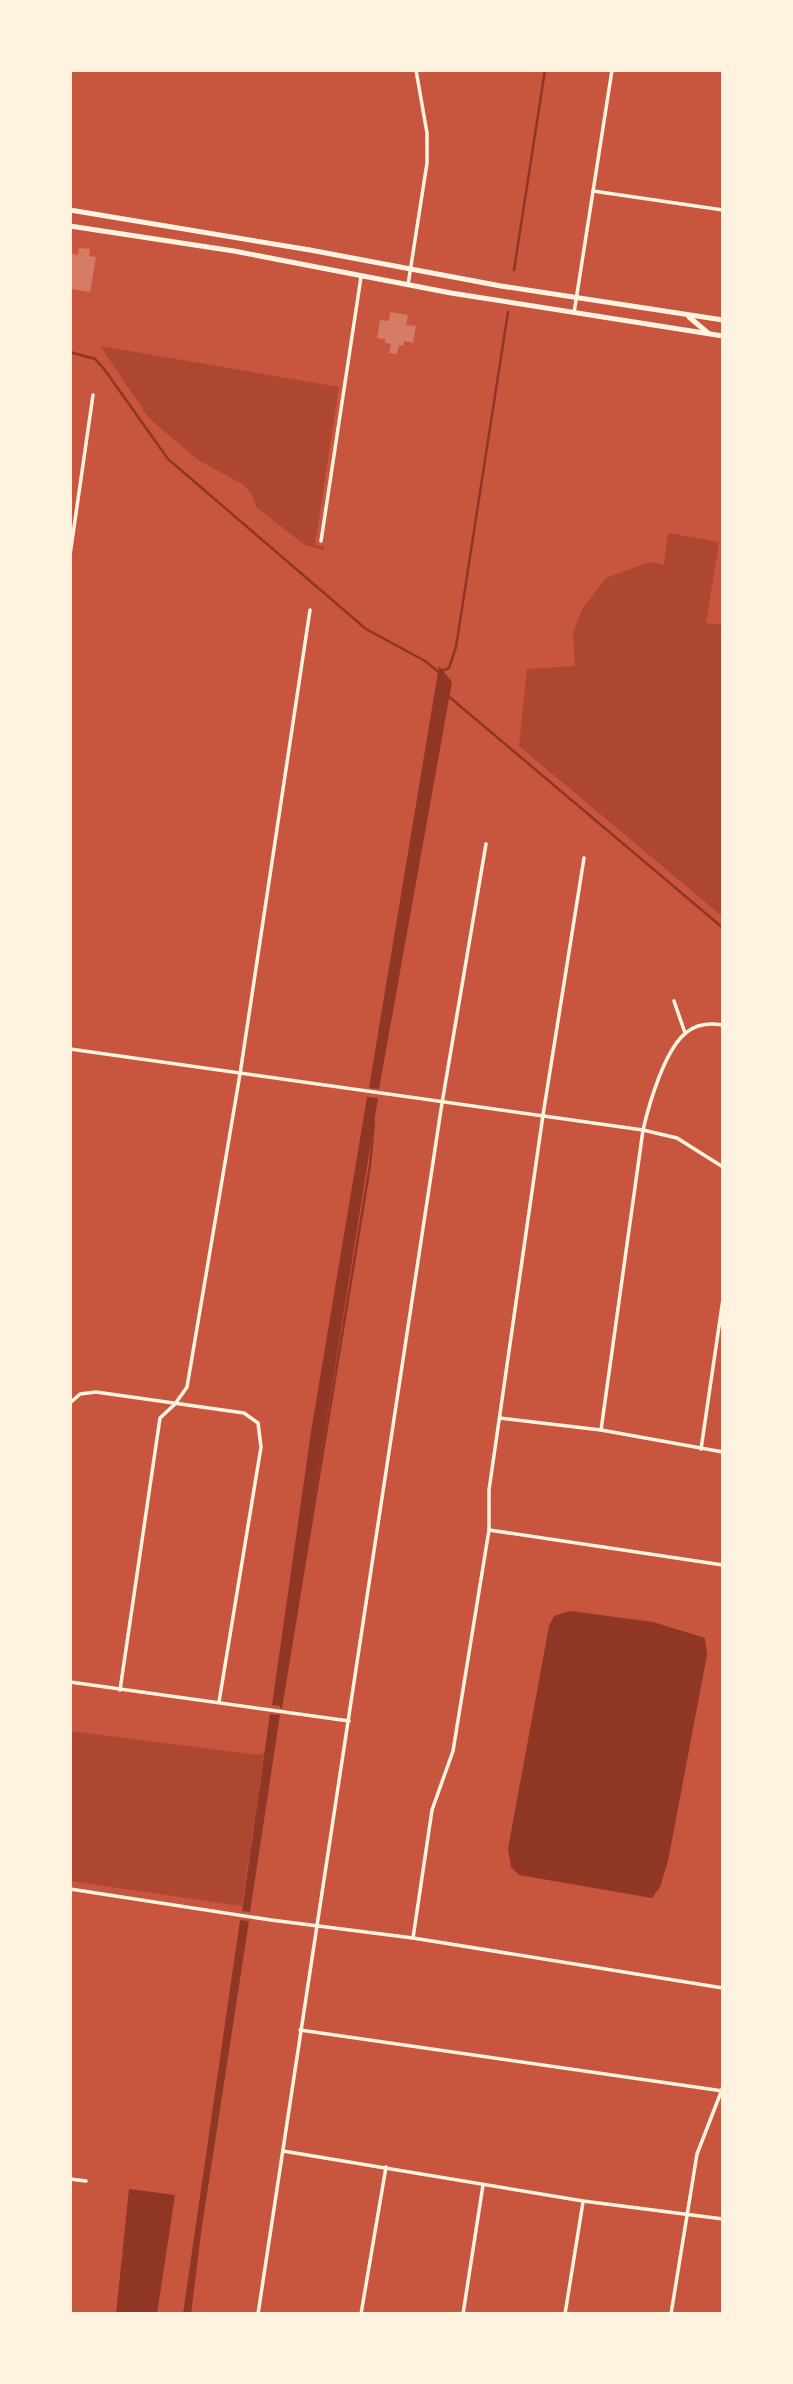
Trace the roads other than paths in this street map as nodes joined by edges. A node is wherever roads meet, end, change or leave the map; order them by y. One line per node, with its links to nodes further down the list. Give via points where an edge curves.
1 (416, 70): 11 (street, via 427,133 427,163)
2 (612, 70): 3 (street)
3 (593, 191): 4 (street); 16 (street)
4 (723, 210)
5 (70, 211): 6 (main road)
6 (128, 220): 8 (main road); 9 (main road)
7 (70, 226): 9 (main road)
8 (173, 227): 10 (main road); 11 (main road)
9 (127, 235): 10 (main road)
10 (171, 242): 12 (main road)
11 (410, 270): 13 (main road); 14 (street)
12 (361, 276): 14 (main road); 23 (street)
13 (487, 284): 15 (main road); 16 (main road)
14 (408, 285): 15 (main road)
15 (485, 298): 17 (main road)
16 (577, 298): 17 (street); 18 (main road)
17 (574, 313): 20 (main road)
18 (686, 315): 19 (main road); 20 (main road)
19 (723, 320)
20 (708, 333): 21 (main road)
21 (723, 336)
22 (93, 395): 24 (street)
23 (321, 541)
24 (70, 555)
25 (310, 610): 32 (street)
26 (486, 844): 33 (street)
27 (584, 858): 34 (street)
28 (674, 1001): 30 (street)
29 (723, 1025): 30 (street, via 698,1025)
30 (685, 1032): 35 (street, via 658,1080)
31 (70, 1049): 32 (street)
32 (240, 1074): 33 (street); 39 (street, via 187,1387)
33 (442, 1103): 34 (street); 49 (street)
34 (543, 1115): 35 (street); 40 (street)
35 (643, 1130): 36 (street, via 677,1138); 41 (street)
36 (723, 1167)
37 (723, 1299): 42 (street)
38 (70, 1403): 39 (street, via 80,1394 96,1392)
39 (175, 1404): 47 (street, via 160,1418); 48 (street, via 244,1413 258,1423 261,1447)
40 (500, 1418): 41 (street); 44 (street, via 489,1490)
41 (601, 1430): 42 (street)
42 (701, 1449): 43 (street)
43 (723, 1452)
44 (489, 1530): 45 (street); 52 (street, via 453,1751 432,1810)
45 (723, 1565)
46 (70, 1682): 47 (street)
47 (120, 1690): 48 (street)
48 (219, 1702): 49 (street)
49 (349, 1721): 51 (street)
50 (70, 1889): 51 (street)
51 (317, 1925): 52 (street); 54 (street)
52 (413, 1938): 53 (street)
53 (723, 1988)
54 (300, 2030): 55 (street); 56 (street)
55 (723, 2090): 62 (street, via 697,2154)
56 (284, 2151): 57 (street); 64 (street)
57 (386, 2166): 60 (street); 65 (street)
58 (70, 2179): 59 (street)
59 (86, 2181)
60 (482, 2185): 61 (street); 66 (street)
61 (583, 2201): 62 (street); 67 (street)
62 (687, 2214): 63 (street); 68 (street)
63 (723, 2219)
64 (258, 2314)
65 (361, 2314)
66 (463, 2314)
67 (565, 2314)
68 (671, 2314)

